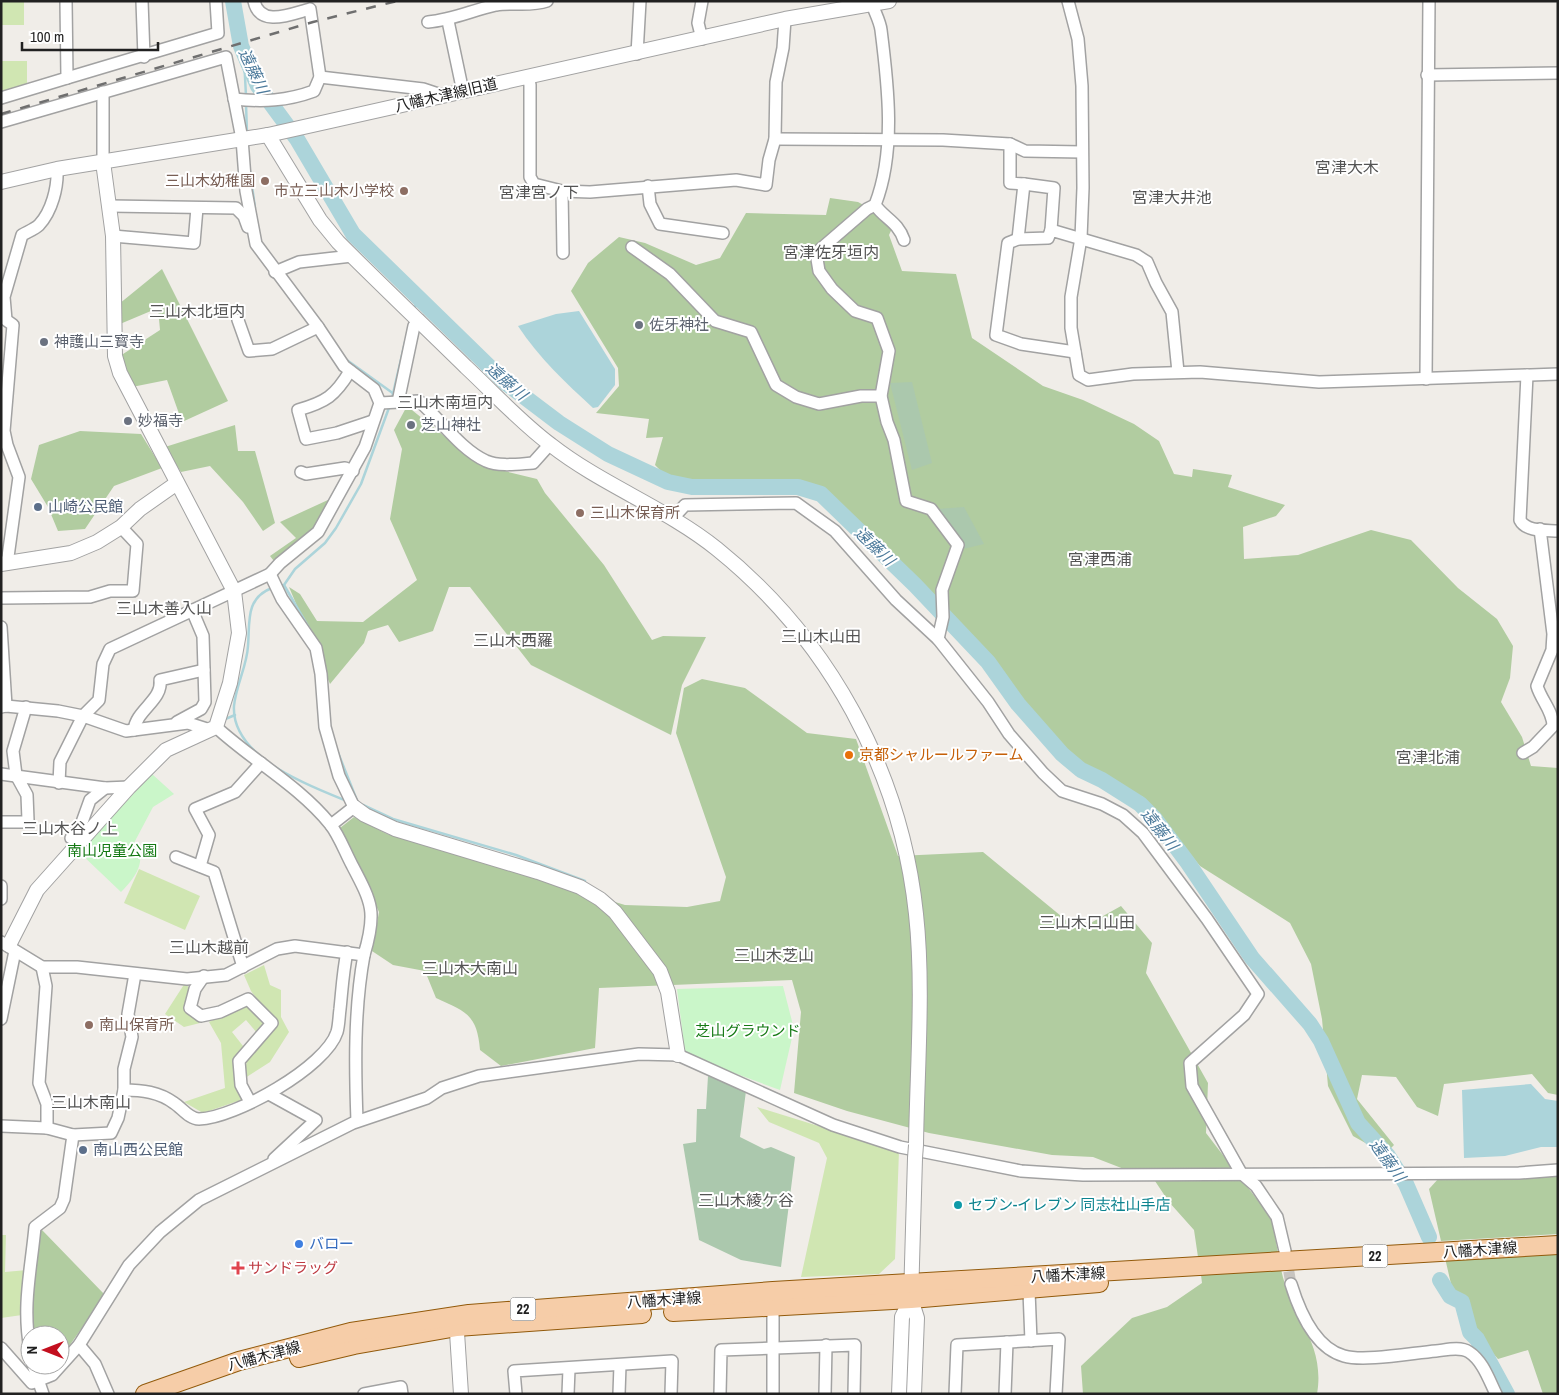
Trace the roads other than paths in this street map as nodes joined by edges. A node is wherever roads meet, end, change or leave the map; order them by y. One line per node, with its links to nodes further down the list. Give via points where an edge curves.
1 (66, 1): 22 (street)
2 (142, 1): 17 (street)
3 (216, 1): 17 (street, via 218,33)
4 (254, 1): 21 (street, via 255,9 263,16 274,18 310,9)
5 (547, 1): 13 (street, via 537,5 498,5)
6 (640, 1): 16 (street)
7 (702, 1): 15 (street, via 698,23)
8 (889, 1): 11 (street, 八幡木津線旧道)
9 (1068, 1): 34 (street, via 1078,39)
10 (1428, 1): 19 (street)
11 (872, 3): 12 (street, 八幡木津線旧道); 32 (street, via 881,29)
12 (785, 19): 15 (street, 八幡木津線旧道); 31 (street, via 776,82)
13 (448, 20): 14 (street); 24 (street)
14 (428, 22)
15 (702, 39): 16 (street, 八幡木津線旧道)
16 (637, 54): 20 (street, 八幡木津線旧道)
17 (144, 57): 22 (street)
18 (1558, 73): 19 (street)
19 (1427, 75): 64 (street)
20 (528, 76): 24 (street, 八幡木津線旧道); 40 (street, via 530,177 534,184)
21 (320, 77): 25 (street, via 423,90); 27 (street, via 314,90 278,100)
22 (67, 78): 26 (street)
23 (103, 92): 27 (street, via 226,57); 28 (street); 35 (street)
24 (463, 92): 25 (street, 八幡木津線旧道)
25 (445, 96): 29 (street, 八幡木津線旧道)
26 (1, 98)
27 (234, 99): 30 (street)
28 (1, 122)
29 (274, 134): 30 (street, 八幡木津線旧道); 53 (street, via 320,220)
30 (242, 139): 35 (street, 八幡木津線旧道); 44 (street)
31 (775, 139): 32 (street); 39 (street, via 766,185 736,180)
32 (887, 141): 33 (street); 41 (street)
33 (1010, 144): 34 (street, via 1025,151); 38 (street, via 1010,182)
34 (1082, 152): 48 (street)
35 (103, 162): 36 (street, 八幡木津線旧道); 42 (street)
36 (57, 170): 37 (street, 八幡木津線旧道); 55 (street, via 53,201 39,225 22,235)
37 (1, 182)
38 (1024, 184): 45 (street, via 1054,188); 49 (street)
39 (648, 186): 40 (street, via 590,192); 46 (street, via 650,204 660,224)
40 (562, 190): 52 (street)
41 (875, 205): 50 (street, via 896,222); 65 (street, via 816,253 819,271 832,289 855,311 877,318 889,351)
42 (110, 206): 43 (street); 47 (street)
43 (197, 208): 44 (street, via 236,208); 47 (street, via 194,243)
44 (252, 229): 54 (street, via 256,244)
45 (1051, 230): 48 (street); 49 (street, via 1048,238)
46 (723, 233)
47 (114, 236): 72 (street, via 115,356 130,395)
48 (1081, 238): 59 (street, via 1071,297); 61 (street, via 1136,255 1147,262 1172,312)
49 (1018, 239): 59 (street, via 1008,244 996,335 1021,344)
50 (904, 240)
51 (632, 247): 65 (street, via 670,274 715,321 751,332 776,384 796,397 819,404)
52 (563, 253)
53 (352, 256): 54 (street, via 299,262); 57 (street)
54 (275, 272): 58 (street)
55 (3, 297): 66 (street, via 6,320 13,326)
56 (238, 320): 58 (street, via 249,351 272,349)
57 (419, 320): 67 (street, via 414,326); 69 (street)
58 (318, 327): 60 (street)
59 (1075, 352): 61 (street, via 1079,375 1088,380)
60 (350, 371): 67 (street); 68 (street, via 340,389 323,402 298,410 306,439)
61 (1178, 372): 64 (street, via 1320,382)
62 (1527, 374): 63 (street); 64 (street); 75 (street, via 1520,520 1522,526)
63 (1558, 374)
64 (1426, 379)
65 (881, 396): 84 (street, via 906,501 931,508 958,545 942,590 943,617)
66 (4, 403): 77 (street, via 7,445 20,477)
67 (389, 403): 68 (street); 69 (street, via 419,402 469,450 488,462 508,465 533,463)
68 (373, 421): 70 (street)
69 (550, 444): 73 (street)
70 (353, 471): 71 (street, via 346,468); 78 (street, via 318,532)
71 (301, 472)
72 (177, 483): 74 (street, via 140,508); 79 (street)
73 (673, 518): 84 (street, via 685,505 796,503 835,531 896,600); 132 (street, via 744,572 796,627 822,660 854,712 886,781 910,866 919,954)
74 (121, 527): 77 (street, via 71,554); 81 (street, via 137,544 133,591 110,591 90,597)
75 (1540, 530): 76 (street); 80 (street)
76 (1558, 531)
77 (4, 564)
78 (270, 574): 79 (street); 100 (street, via 282,599 316,648 325,727 339,776)
79 (234, 591): 82 (street); 91 (street, via 239,633 230,684)
80 (1554, 597): 85 (street)
81 (1, 598)
82 (192, 610): 86 (street, via 203,636); 89 (street, via 110,649 103,664 99,700)
83 (1, 628): 87 (street)
84 (938, 639): 127 (street, via 1009,734 1062,791 1102,804 1123,815 1143,833 1258,994 1244,1015 1190,1063 1192,1086)
85 (1555, 650): 93 (street, via 1537,686 1553,716 1553,726)
86 (204, 670): 90 (street, via 205,702 201,709); 92 (street, via 160,680 159,692 135,720)
87 (4, 706): 88 (street)
88 (26, 707): 89 (street); 96 (street, via 13,751)
89 (83, 716): 92 (street, via 126,731); 97 (street, via 60,762)
90 (174, 724): 91 (street, via 188,723); 92 (street)
91 (213, 729): 94 (street); 98 (street, via 166,750)
92 (134, 730)
93 (1523, 753)
94 (261, 763): 102 (street, via 292,786); 105 (street, via 235,792 196,810 209,835)
95 (1, 774): 96 (street)
96 (16, 776): 97 (street); 101 (street, via 28,795 28,820)
97 (59, 783): 99 (street)
98 (129, 787): 99 (street); 108 (street, via 36,890)
99 (104, 788): 103 (street, via 90,800 81,824)
100 (354, 807): 102 (street); 117 (street, via 395,829 538,872 580,887 600,899 615,912 663,976)
101 (1, 822)
102 (331, 825): 110 (street, via 366,892 372,913 371,932)
103 (71, 838)
104 (176, 857): 105 (street)
105 (200, 866): 112 (street, via 214,872)
106 (1, 886): 107 (street)
107 (1, 899)
108 (8, 946): 111 (street); 115 (street)
109 (347, 952): 110 (street); 112 (street, via 295,946 277,949); 119 (street, via 337,1032 324,1053)
110 (364, 955): 121 (street, via 355,1074)
111 (42, 967): 113 (street, via 77,967); 123 (street, via 46,986 39,1083 47,1104)
112 (243, 967): 114 (street, via 226,975)
113 (135, 974): 114 (street, via 187,979); 118 (street, via 128,1014 132,1037 124,1069)
114 (204, 976): 120 (street, via 195,989 190,1008 201,1016 220,1012 248,999 272,1022 239,1061 241,1085)
115 (4, 990): 116 (street)
116 (1, 1019)
117 (678, 1055): 121 (street, via 638,1054 479,1076); 127 (street, via 833,1126 900,1147 1021,1171 1083,1175)
118 (124, 1090): 120 (street, via 158,1094 198,1119); 124 (street, via 111,1133)
119 (269, 1094): 120 (street); 125 (street, via 316,1120)
120 (250, 1102)
121 (357, 1122): 125 (street)
122 (1, 1126): 123 (street)
123 (47, 1128): 124 (street)
124 (73, 1136): 136 (street, via 64,1199 60,1208 35,1227 26,1290)
125 (265, 1167): 140 (street, via 199,1200 160,1232 130,1265)
126 (1558, 1170): 127 (street, via 1520,1174)
127 (1241, 1174): 129 (street, via 1256,1186 1277,1217)
128 (1558, 1245): 130 (main road, 八幡木津線 / 22)
129 (1286, 1251)
130 (1192, 1268): 132 (main road, 八幡木津線 / 22); 133 (main road, 八幡木津線 / 22)
131 (1291, 1284): 167 (street, via 1310,1325 1320,1341 1331,1350 1353,1358 1463,1349 1479,1360)
132 (911, 1291): 133 (main road, 八幡木津線 / 22); 134 (main road, 八幡木津線 / 22); 162 (street, via 902,1317); 163 (street, via 917,1318)
133 (1029, 1291): 137 (street)
134 (773, 1298): 135 (main road, 八幡木津線 / 22); 141 (street)
135 (457, 1321): 149 (main road, 八幡木津線 / 22, via 334,1337 239,1362); 150 (main road, 八幡木津線 / 22, via 292,1359); 153 (street)
136 (25, 1325)
137 (1031, 1340): 138 (street); 166 (street, via 1059,1339)
138 (1007, 1342): 164 (street, via 957,1345); 165 (street)
139 (826, 1344): 141 (street); 160 (street); 161 (street, via 855,1345)
140 (79, 1345): 146 (street, via 52,1375); 148 (street, via 95,1364)
141 (774, 1346): 158 (street, via 721,1350); 159 (street)
142 (1, 1348): 146 (street, via 32,1383)
143 (620, 1365): 144 (street); 156 (street); 157 (street, via 672,1361)
144 (569, 1369): 154 (street, via 514,1371); 155 (street)
145 (37, 1375): 146 (street)
146 (39, 1380): 147 (street)
147 (42, 1394)
148 (108, 1394)
149 (145, 1394)
150 (179, 1394)
151 (364, 1394): 152 (street, via 401,1386)
152 (402, 1394)
153 (461, 1394)
154 (516, 1394)
155 (568, 1394)
156 (619, 1394)
157 (671, 1394)
158 (720, 1394)
159 (773, 1394)
160 (824, 1394)
161 (854, 1394)
162 (899, 1394)
163 (914, 1394)
164 (955, 1394)
165 (1005, 1394)
166 (1056, 1394)
167 (1496, 1394)

